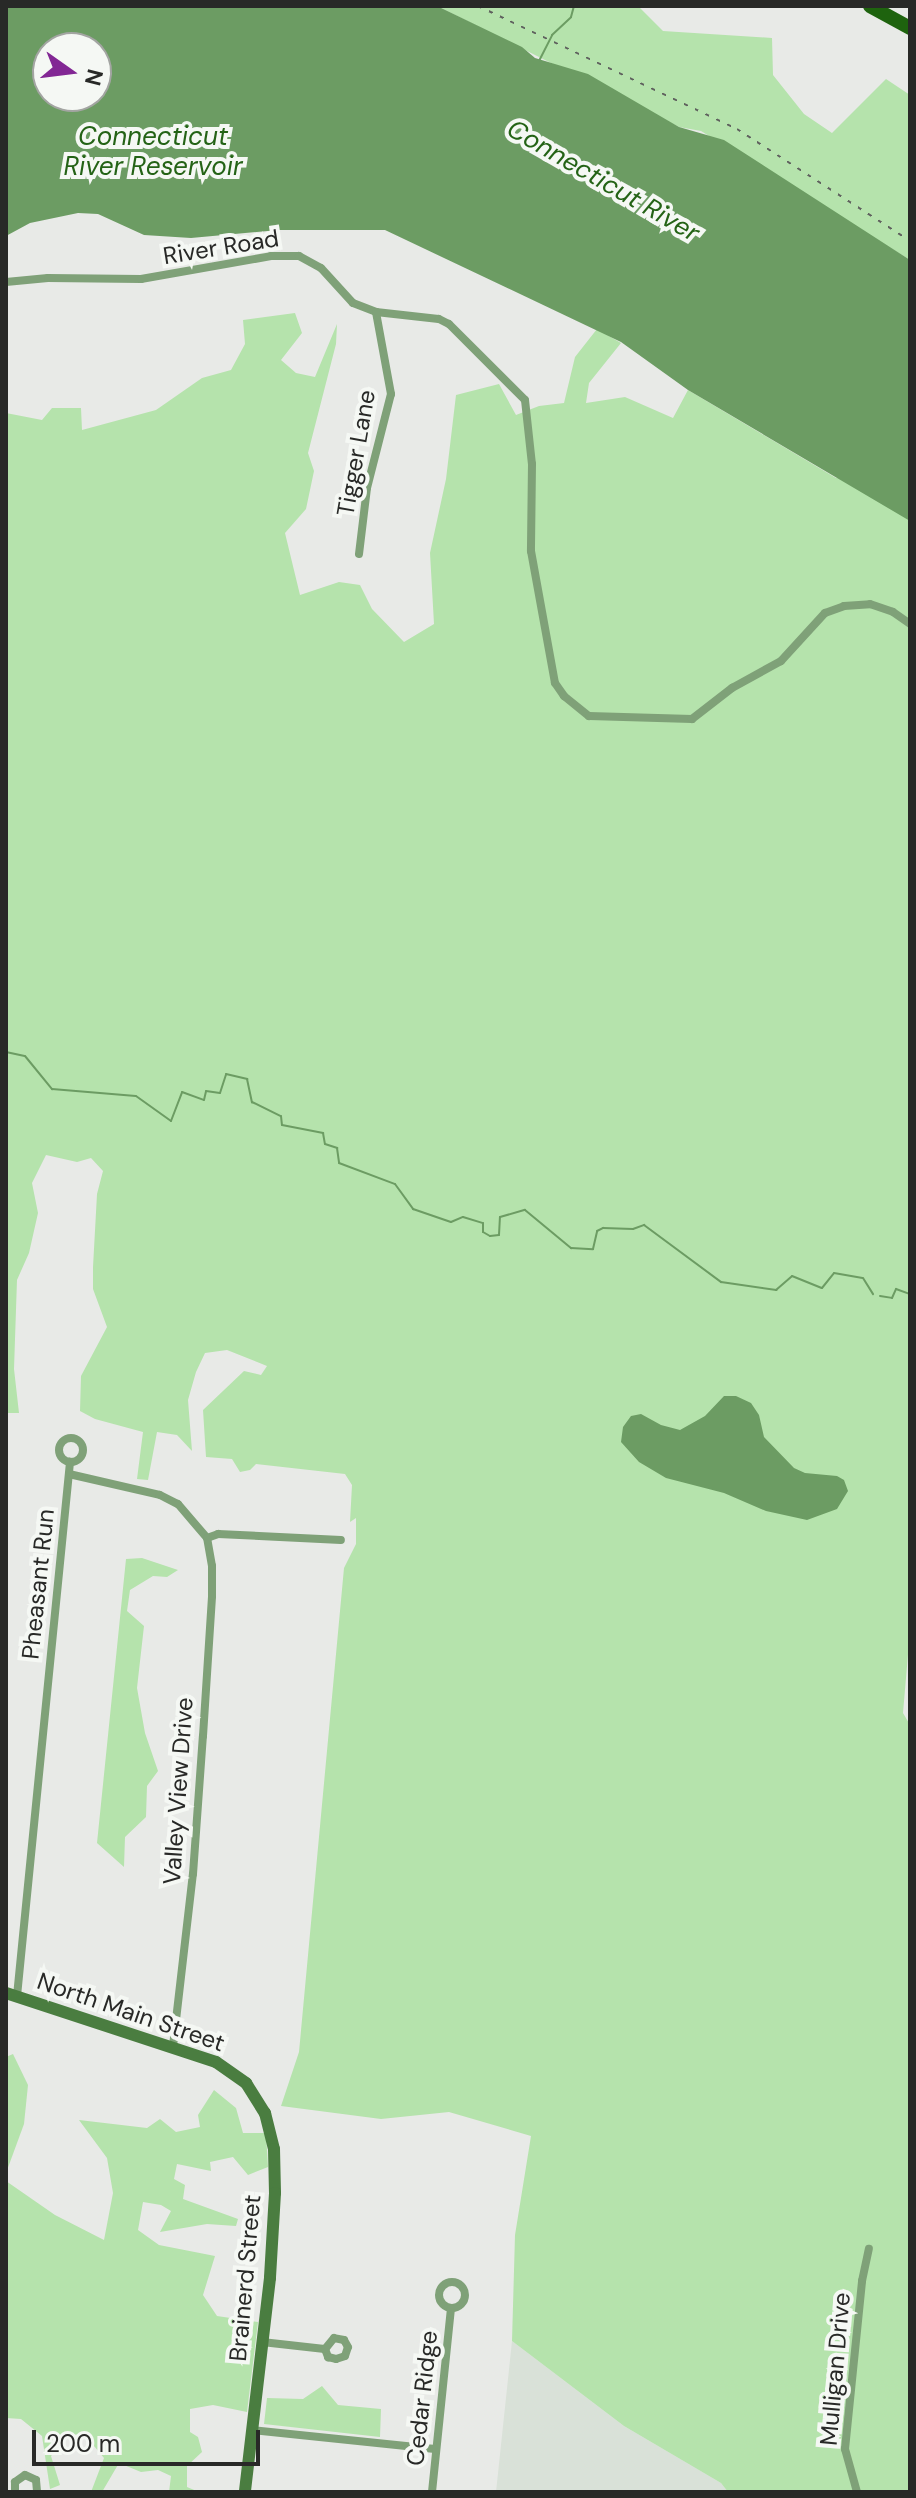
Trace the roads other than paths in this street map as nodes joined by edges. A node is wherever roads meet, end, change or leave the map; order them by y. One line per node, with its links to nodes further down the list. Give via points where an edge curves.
1 (870, 6): 2 (main road)
2 (910, 28)
3 (6, 282): 4 (street, River Road, via 141,279 271,256 299,256 321,268 353,303)
4 (376, 312): 5 (street, Tigger Lane, via 391,394 367,488); 6 (street, River Road, via 449,324 525,400 532,464 531,551 555,683 589,716 692,719 786,657 825,613 844,606 870,604)
5 (359, 554)
6 (910, 624)
7 (70, 1462): 8 (street, Pheasant Run)
8 (69, 1474): 9 (street, via 160,1495 178,1504); 11 (street, Pheasant Run)
9 (207, 1538): 10 (street, via 218,1534); 12 (street, Valley View Drive, via 212,1596 203,1736)
10 (341, 1540)
11 (11, 1995): 12 (street, North Main Street)
12 (173, 2046): 13 (street, North Main Street, via 216,2062)
13 (240, 2078): 16 (street, Brainerd Street, via 265,2113 275,2162)
14 (869, 2249): 24 (street, Mulligan Drive, via 845,2449)
15 (451, 2309): 19 (street, Cedar Ridge)
16 (262, 2342): 17 (street); 18 (street, Brainerd Street)
17 (325, 2349)
18 (251, 2430): 19 (street); 22 (street, Brainerd Street)
19 (435, 2449): 23 (street, Cedar Ridge)
20 (15, 2492): 21 (street, via 16,2479 25,2475 36,2480)
21 (37, 2492)
22 (245, 2492)
23 (432, 2492)
24 (857, 2492)

